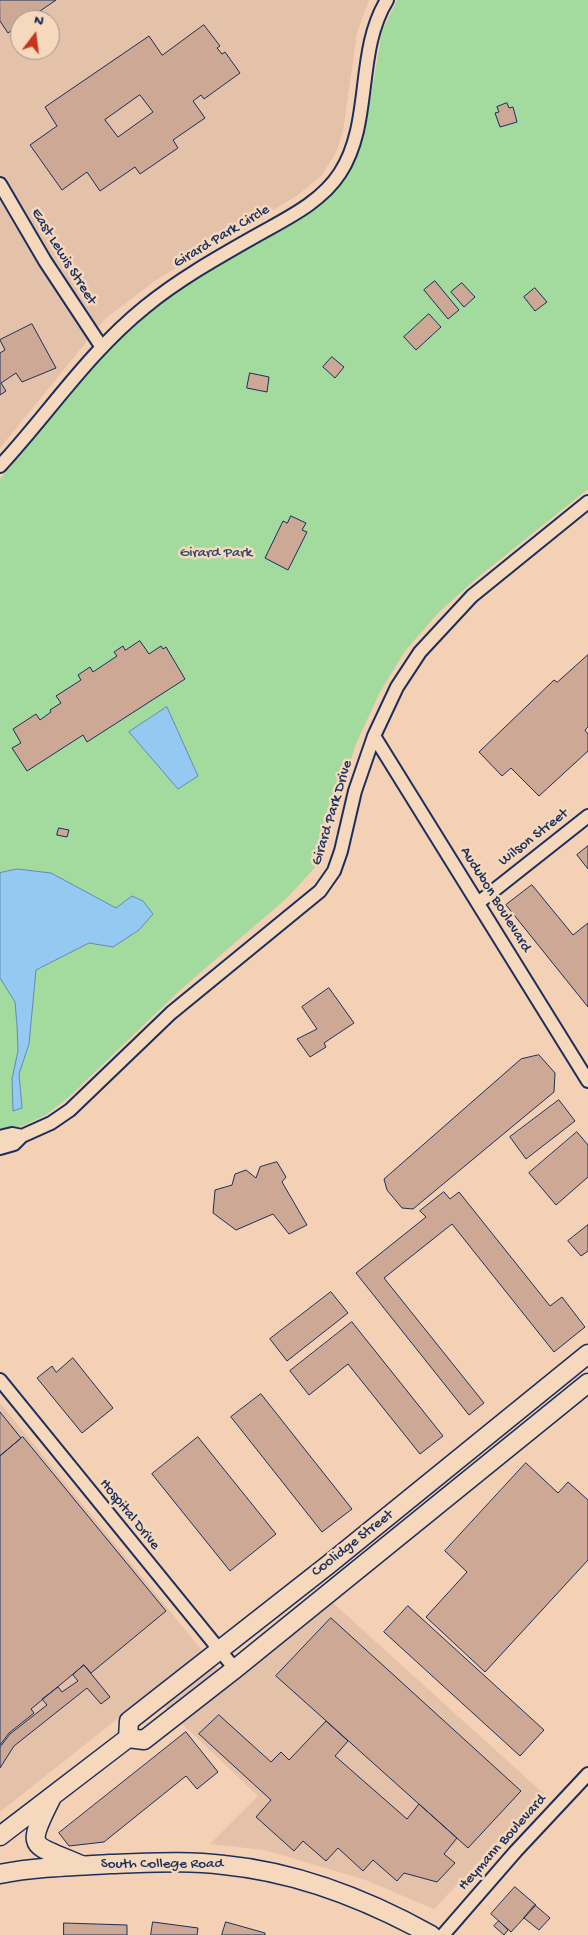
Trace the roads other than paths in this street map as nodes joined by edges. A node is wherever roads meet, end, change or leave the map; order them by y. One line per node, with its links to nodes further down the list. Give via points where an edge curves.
1 (387, 0): 3 (street, Girard Park Circle, via 376,20 354,140 339,175 313,201 173,286)
2 (0, 184): 3 (street, East Lewis Street, via 45,261)
3 (101, 346): 4 (street, Girard Park Circle)
4 (0, 466)
5 (588, 502): 6 (street, Girard Park Drive, via 454,614 420,652 397,687)
6 (374, 736): 8 (street, Audubon Boulevard); 10 (street, Girard Park Drive, via 355,791 341,851 334,871 320,891 171,1013 70,1110)
7 (588, 816): 8 (street, Wilson Street)
8 (478, 904): 9 (street, Audubon Boulevard)
9 (586, 1074)
10 (22, 1136): 11 (street, Girard Park Drive); 12 (street, Girard Park Drive, via 14,1144)
11 (0, 1137)
12 (0, 1148)
13 (588, 1354): 16 (street, Coolidge Street)
14 (0, 1380): 16 (street, Hospital Drive)
15 (588, 1383): 17 (street, Coolidge Street)
16 (219, 1650): 17 (street, Hospital Drive); 18 (street, Coolidge Street, via 129,1721)
17 (235, 1669): 18 (street, Coolidge Street, via 144,1740)
18 (128, 1738): 20 (street, Coolidge Street)
19 (588, 1774): 25 (street, Heymann Boulevard)
20 (54, 1793): 21 (street, Coolidge Street); 22 (street, via 38,1824 35,1842 40,1848)
21 (0, 1836)
22 (81, 1866): 23 (street, South College Road); 24 (street, South College Road, via 175,1862 251,1868 326,1888 383,1910)
23 (0, 1874)
24 (431, 1935)
25 (443, 1935)

